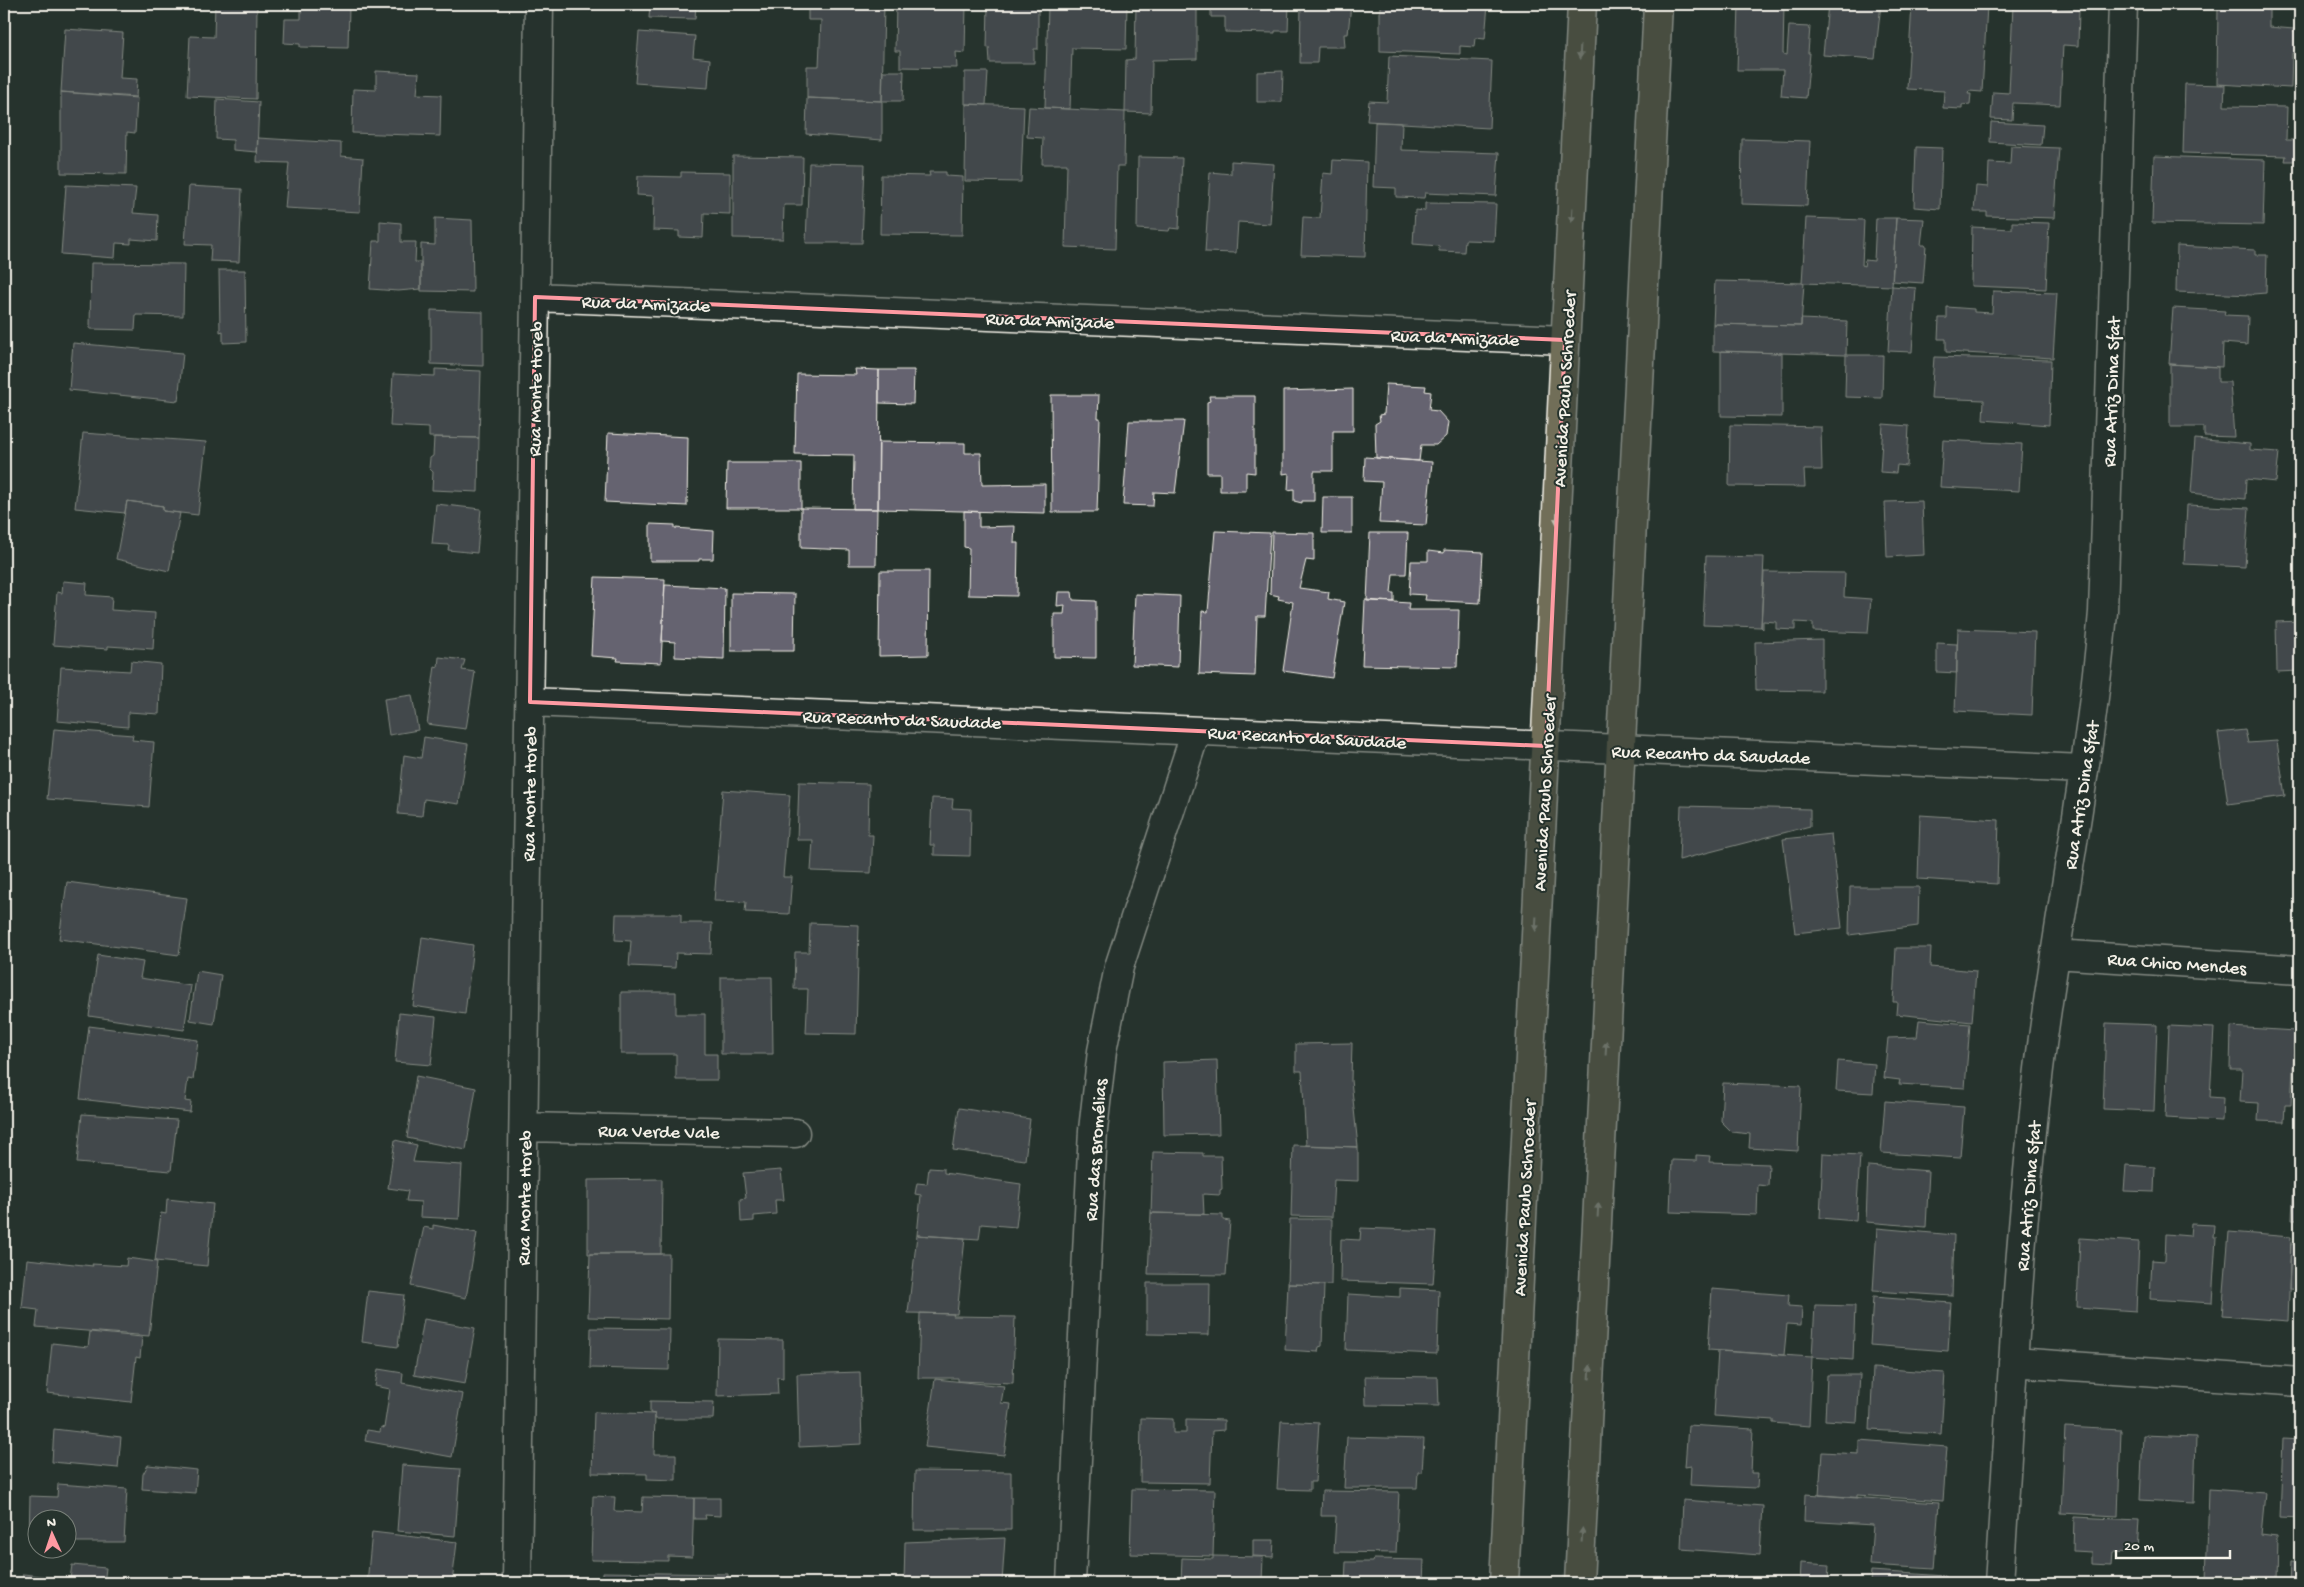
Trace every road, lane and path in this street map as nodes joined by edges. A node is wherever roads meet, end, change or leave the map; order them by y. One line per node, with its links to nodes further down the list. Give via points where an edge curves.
1 (539, 4): 5 (street, Rua Monte Horeb)
2 (1582, 4): 6 (main road, Avenida Paulo Schroeder, one-way to 6)
3 (1658, 4): 10 (main road)
4 (2123, 4): 11 (street, Rua Atriz Dina Sfat, via 2103,612)
5 (535, 297): 6 (street, Rua da Amizade); 7 (street, Rua Monte Horeb)
6 (1565, 340): 9 (main road, Avenida Paulo Schroeder, one-way to 9)
7 (530, 702): 8 (street, Rua Recanto da Saudade); 14 (street, Rua Monte Horeb)
8 (1196, 731): 9 (street, Rua Recanto da Saudade); 19 (street, Rua das Bromélias, via 1119,967 1102,1051 1093,1130)
9 (1546, 746): 10 (street, Rua Recanto da Saudade); 20 (main road, Avenida Paulo Schroeder, one-way to 20)
10 (1621, 749): 11 (street, Rua Recanto da Saudade); 21 (main road, one-way to 10)
11 (2084, 769): 12 (street, Rua Atriz Dina Sfat)
12 (2055, 954): 13 (street, Rua Chico Mendes); 16 (street, Rua Atriz Dina Sfat, via 2032,1137)
13 (2300, 970)
14 (524, 1127): 15 (street, Rua Verde Vale); 18 (street, Rua Monte Horeb)
15 (795, 1133)
16 (2013, 1362): 17 (street); 22 (street, Rua Atriz Dina Sfat)
17 (2300, 1382)
18 (517, 1583)
19 (1070, 1583)
20 (1504, 1583)
21 (1579, 1583)
22 (1999, 1583)

